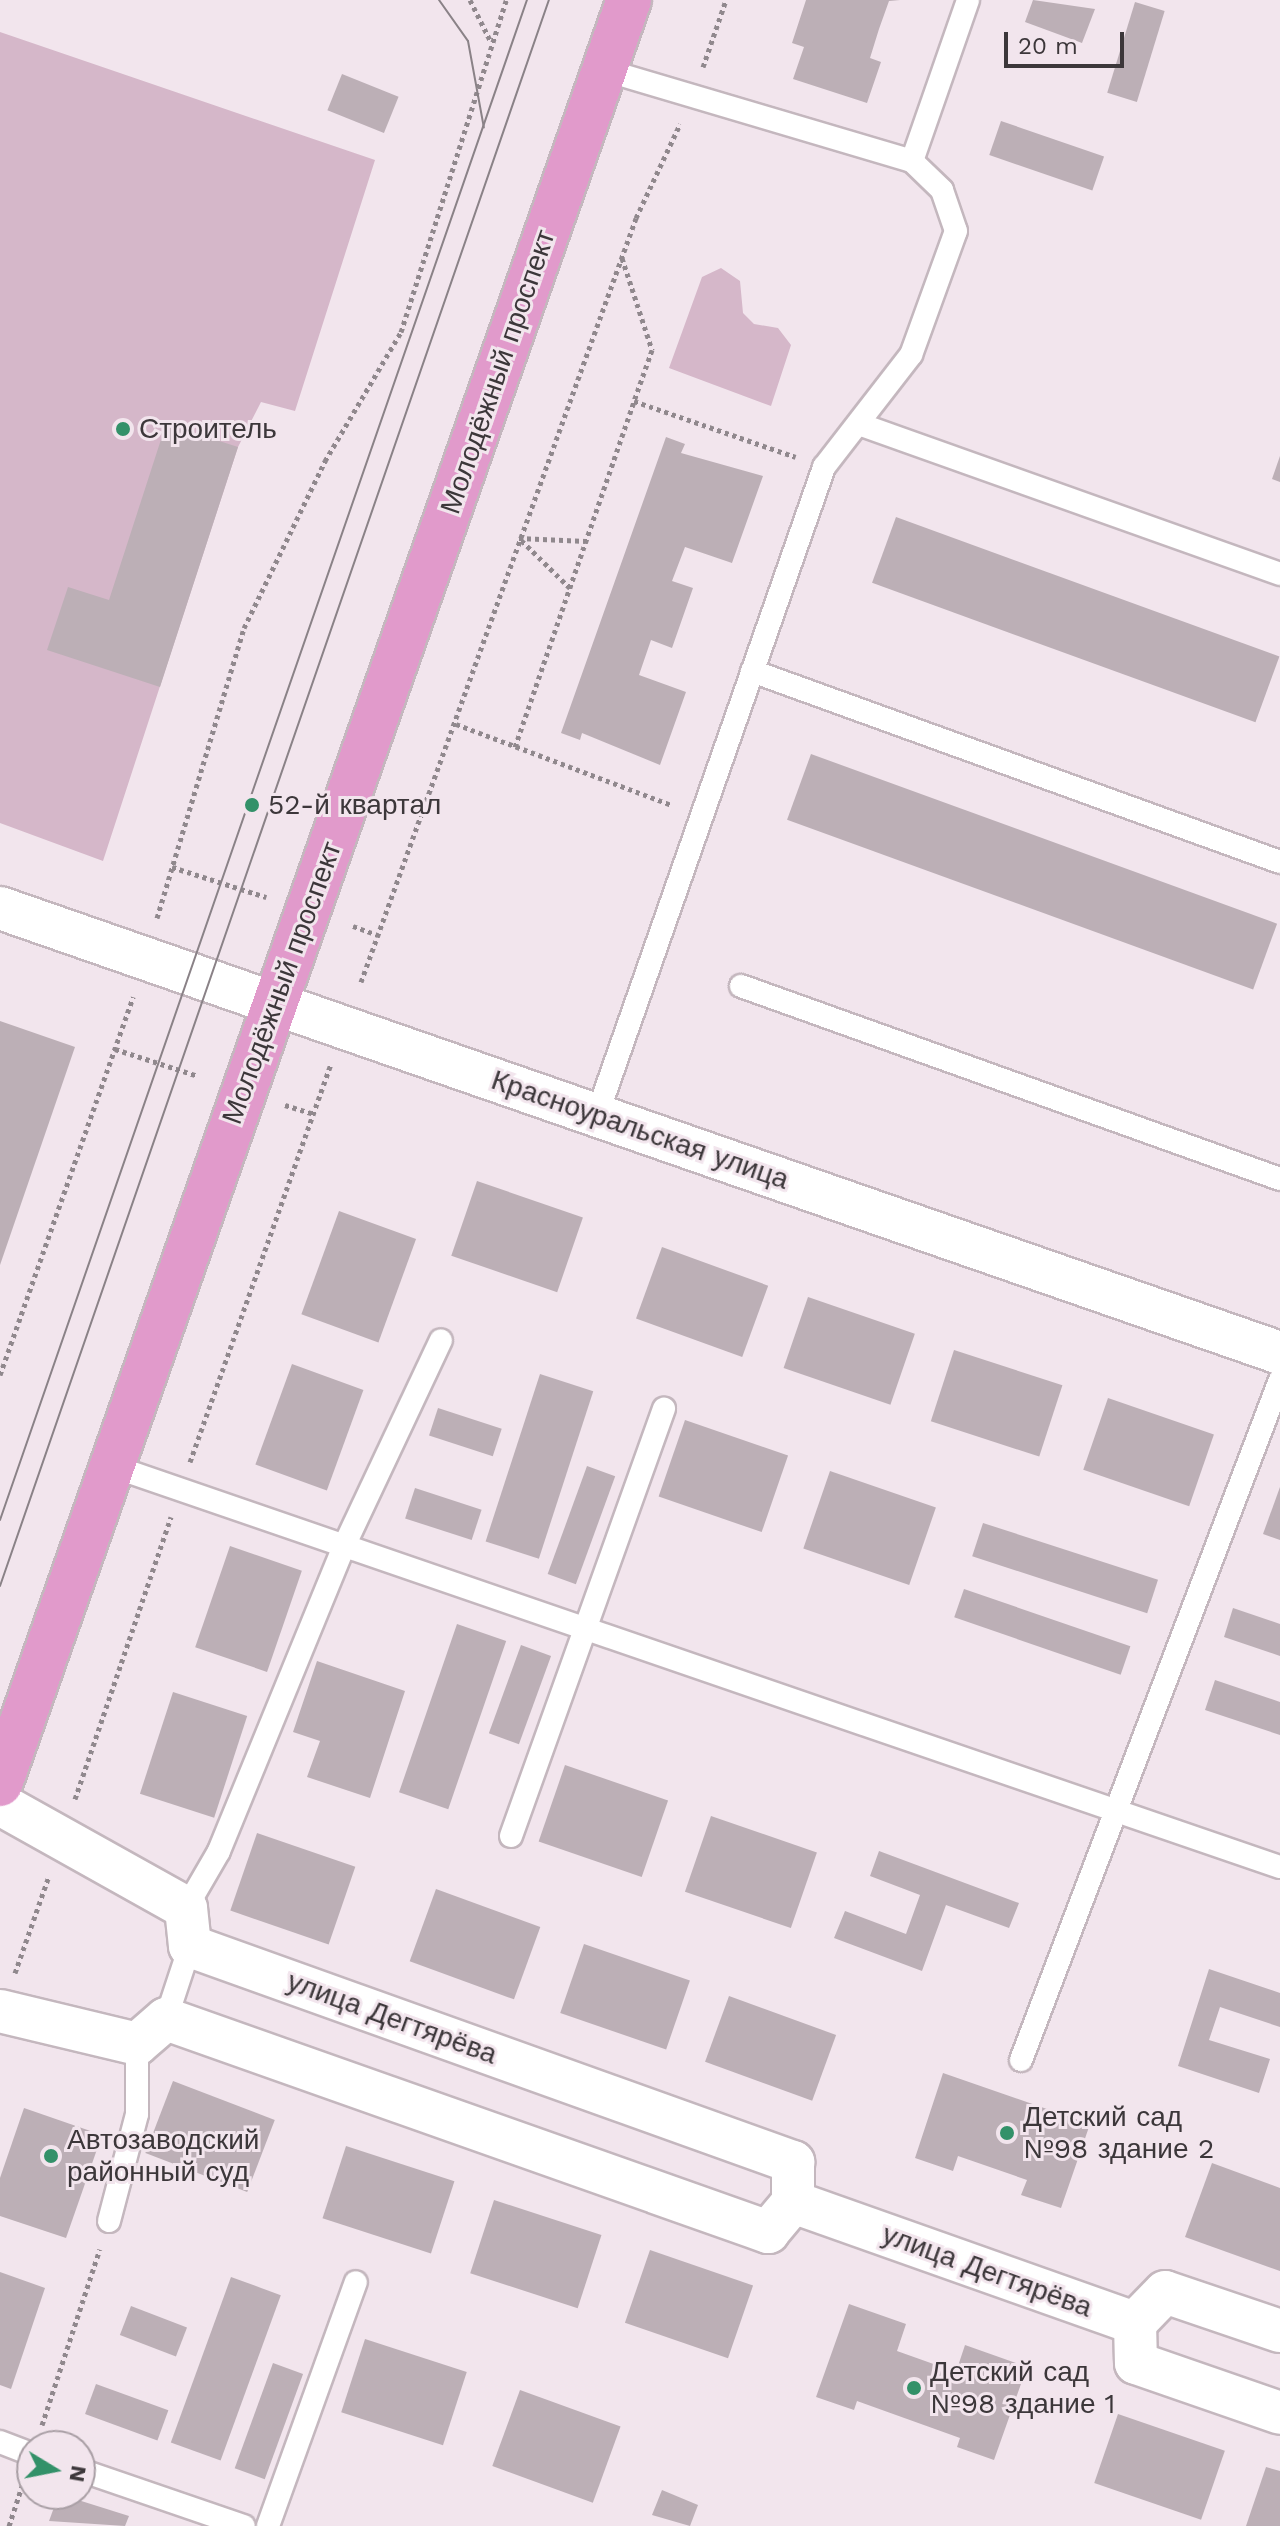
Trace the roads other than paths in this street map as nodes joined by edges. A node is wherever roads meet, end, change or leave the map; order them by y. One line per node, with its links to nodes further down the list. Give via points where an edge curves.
1 (629, 0): 3 (main road, Молодёжный проспект)
2 (968, 0): 4 (lane)
3 (605, 70): 4 (lane); 11 (main road, Молодёжный проспект)
4 (912, 161): 5 (lane, via 942,190 956,231 911,355)
5 (859, 424): 6 (lane); 7 (lane, via 824,467)
6 (1280, 574)
7 (752, 671): 8 (lane); 12 (lane)
8 (1280, 862)
9 (0, 908): 11 (street, Красноуральская улица)
10 (741, 986): 13 (lane)
11 (275, 1004): 12 (street, Красноуральская улица); 18 (main road, Молодёжный проспект)
12 (597, 1115): 15 (street, Красноуральская улица)
13 (1280, 1179)
14 (441, 1340): 19 (lane)
15 (1280, 1353)
16 (1280, 1380): 23 (lane)
17 (664, 1409): 20 (lane)
18 (112, 1466): 19 (lane); 21 (main road, Молодёжный проспект)
19 (345, 1544): 20 (lane); 26 (lane)
20 (584, 1628): 23 (lane); 24 (lane)
21 (0, 1784)
22 (0, 1804): 26 (street, улица Дегтярёва, via 61,1839)
23 (1121, 1812): 25 (lane); 29 (lane)
24 (511, 1836)
25 (1280, 1867)
26 (188, 1927): 28 (lane); 30 (street, улица Дегтярёва, via 793,2162)
27 (1, 2011): 28 (street)
28 (152, 2031): 30 (street, via 768,2232); 31 (lane)
29 (1021, 2060)
30 (793, 2202): 33 (street, улица Дегтярёва)
31 (109, 2221)
32 (356, 2282): 38 (lane)
33 (1135, 2323): 34 (street, via 1165,2292); 35 (street, via 1136,2363)
34 (1280, 2331)
35 (1280, 2413)
36 (96, 2475): 37 (lane)
37 (244, 2526)
38 (268, 2526)

